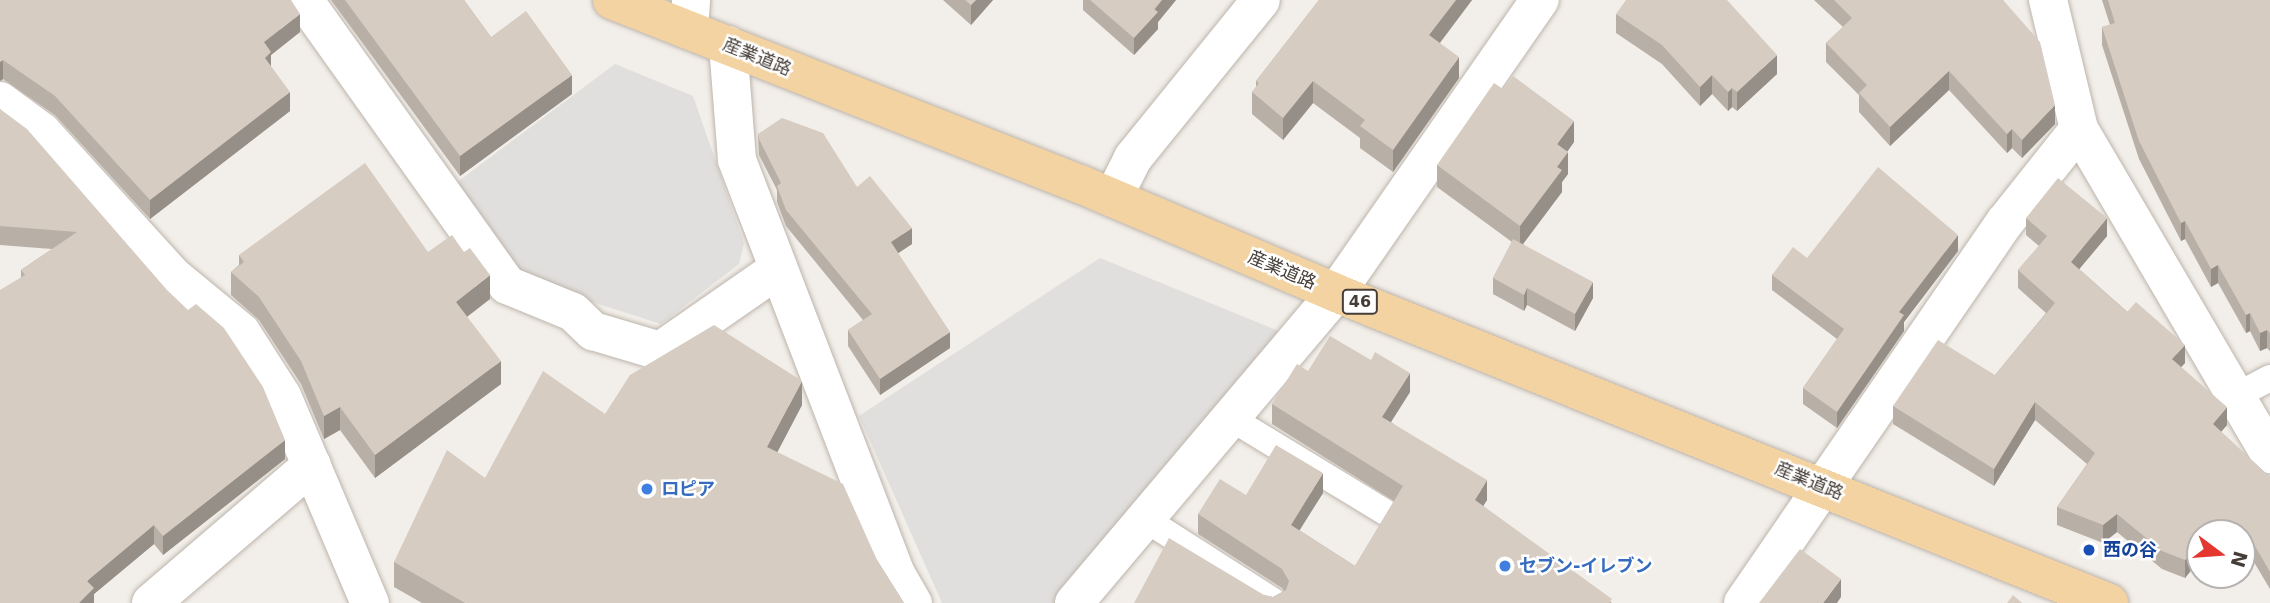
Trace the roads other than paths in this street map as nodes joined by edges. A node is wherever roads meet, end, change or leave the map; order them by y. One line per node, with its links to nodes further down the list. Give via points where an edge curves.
1 (304, 0): 11 (street, via 507,285 573,312 593,331 660,351)
2 (612, 0): 6 (main road, 産業道路 / 46)
3 (1261, 0): 10 (street, via 1133,158)
4 (1540, 0): 12 (street)
5 (2049, 0): 9 (street)
6 (690, 15): 7 (main road, 産業道路 / 46)
7 (728, 46): 10 (main road, 産業道路 / 46); 11 (street, via 737,160)
8 (0, 101): 17 (street, via 42,132 174,277 241,332 282,396)
9 (2079, 129): 14 (street); 18 (street, via 2005,222)
10 (1113, 198): 12 (main road, 産業道路 / 46)
11 (778, 268): 24 (street, via 896,574)
12 (1336, 293): 15 (street); 18 (main road, 産業道路 / 46)
13 (2270, 377): 14 (lane)
14 (2236, 396): 16 (street)
15 (1232, 419): 19 (lane); 20 (street)
16 (2270, 454)
17 (312, 465): 22 (street); 23 (street)
18 (1820, 485): 26 (street); 27 (main road, 産業道路 / 46)
19 (1385, 512)
20 (1145, 519): 21 (lane); 25 (street)
21 (1273, 601)
22 (151, 603)
23 (370, 603)
24 (913, 603)
25 (1074, 603)
26 (1743, 603)
27 (2109, 603)

